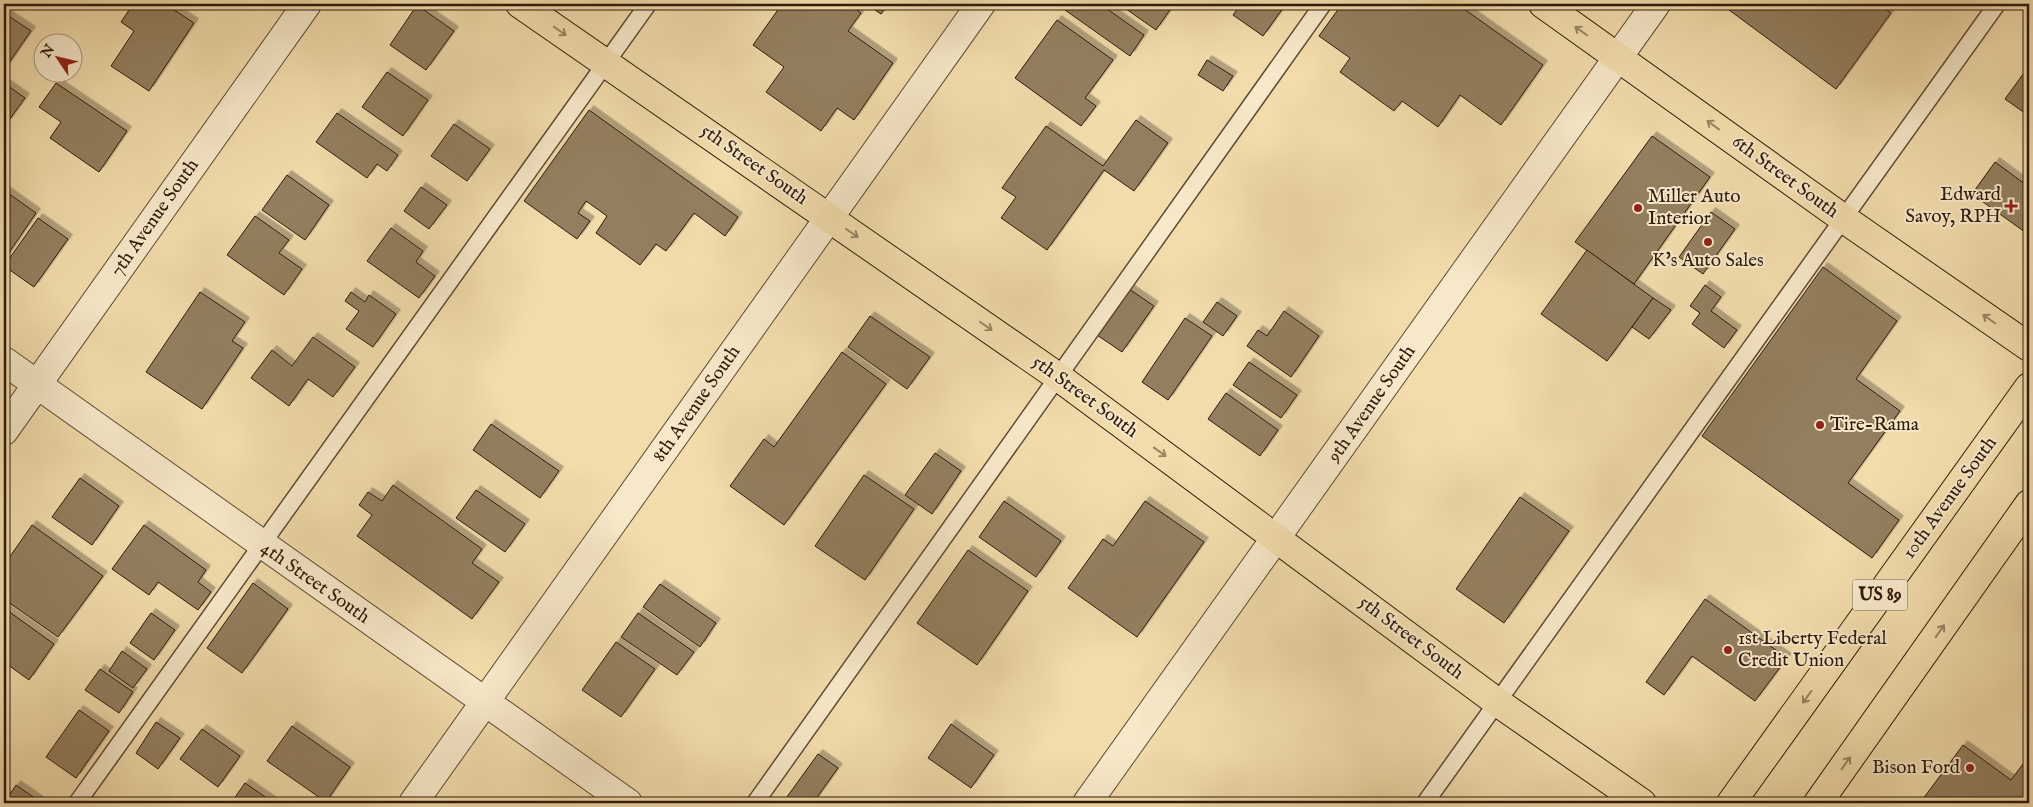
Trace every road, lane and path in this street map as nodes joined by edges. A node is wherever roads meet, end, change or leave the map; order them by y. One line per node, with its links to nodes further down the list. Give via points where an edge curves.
1 (307, 4): 16 (street, 7th Avenue South)
2 (520, 4): 10 (main road, 5th Street South, one-way to 10)
3 (648, 4): 10 (lane)
4 (981, 4): 11 (street, 8th Avenue South)
5 (1323, 4): 15 (lane)
6 (1543, 4): 9 (main road, 6th Street South, one-way to 6)
7 (1656, 4): 9 (street, 9th Avenue South)
8 (1997, 4): 12 (lane)
9 (1618, 57): 12 (main road, 6th Street South, one-way to 9); 20 (street, 9th Avenue South)
10 (606, 63): 11 (main road, 5th Street South); 21 (lane)
11 (829, 217): 15 (main road, 5th Street South, one-way to 15); 23 (street, 8th Avenue South)
12 (1844, 219): 13 (main road, 6th Street South, one-way to 12); 22 (lane)
13 (2029, 347)
14 (4, 361): 16 (street, 4th Street South)
15 (1057, 376): 20 (main road, 5th Street South, one-way to 20); 27 (lane)
16 (37, 385): 18 (street, 7th Avenue South); 21 (street, 4th Street South)
17 (2029, 387): 31 (main road, 10th Avenue South / US 89, one-way to 31)
18 (4, 431)
19 (2029, 504): 32 (main road, one-way to 19)
20 (1277, 537): 22 (main road, 5th Street South); 28 (street, 9th Avenue South)
21 (262, 544): 23 (street, 4th Street South); 24 (lane)
22 (1497, 702): 29 (lane); 30 (main road, 5th Street South)
23 (485, 703): 25 (street, 8th Avenue South); 26 (street, 4th Street South)
24 (77, 803)
25 (414, 803)
26 (628, 803)
27 (755, 803)
28 (1087, 803)
29 (1424, 803)
30 (1642, 803)
31 (1731, 803)
32 (1818, 803)

